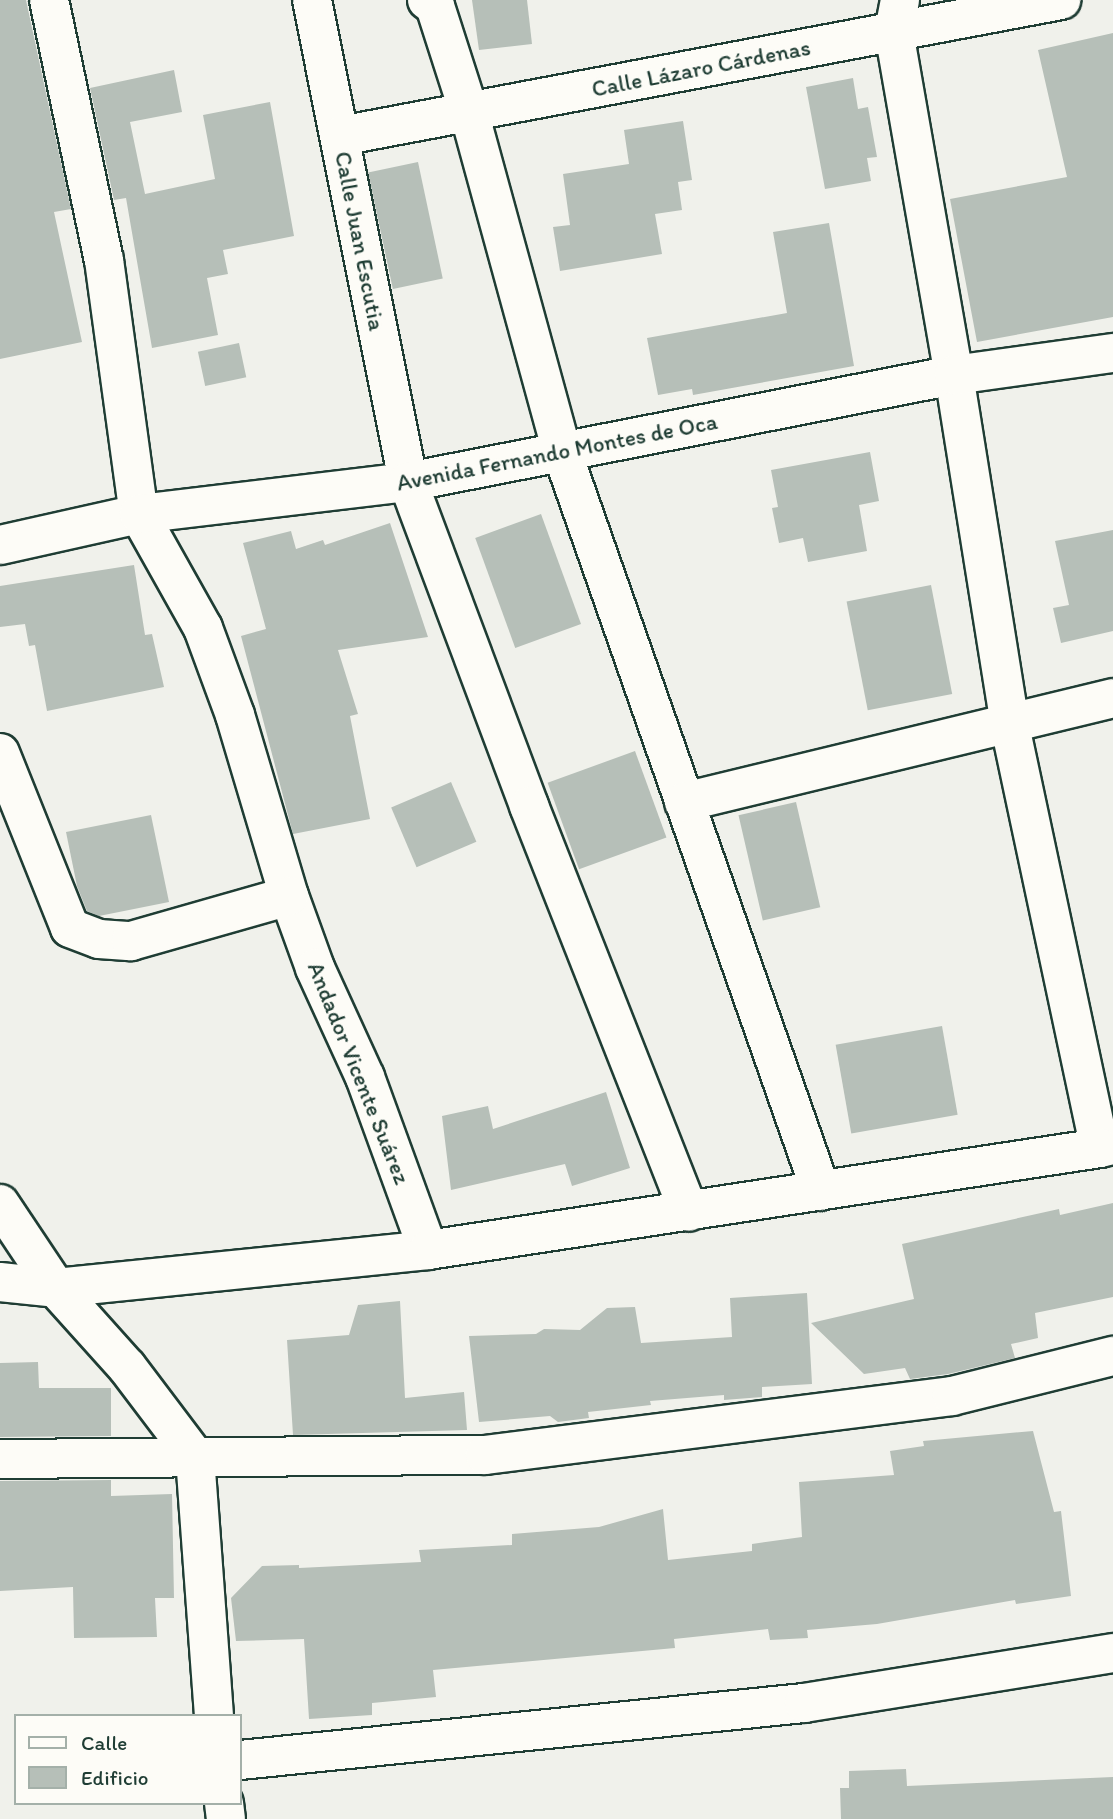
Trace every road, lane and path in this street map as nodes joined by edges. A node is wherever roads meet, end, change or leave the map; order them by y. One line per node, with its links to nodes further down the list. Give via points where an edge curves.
1 (49, 0): 12 (street, via 104,260)
2 (312, 0): 7 (street, Calle Juan Escutia)
3 (427, 0): 6 (street, via 435,6)
4 (1061, 0): 5 (street, Calle Lázaro Cárdenas)
5 (897, 16): 6 (street, Calle Lázaro Cárdenas); 9 (street)
6 (469, 112): 7 (street, Calle Lázaro Cárdenas); 10 (street)
7 (340, 136): 11 (street, Calle Juan Escutia)
8 (1113, 353): 9 (street, Avenida Fernando Montes de Oca)
9 (954, 375): 10 (street, Avenida Fernando Montes de Oca); 15 (street)
10 (562, 452): 11 (street, Avenida Fernando Montes de Oca); 17 (street)
11 (408, 482): 12 (street, Avenida Fernando Montes de Oca); 22 (street, Calle Juan Escutia, via 529,806)
12 (139, 514): 13 (street, Avenida Fernando Montes de Oca); 18 (street, Andador Vicente Suárez, via 203,628 235,715)
13 (0, 545)
14 (1113, 698): 15 (street)
15 (1010, 726): 17 (street); 19 (street)
16 (0, 753): 18 (street, via 70,928 99,939 131,941)
17 (684, 802): 20 (street)
18 (289, 896): 23 (street, Andador Vicente Suárez, via 315,968 365,1077)
19 (1106, 1147): 20 (street)
20 (821, 1191): 22 (street)
21 (0, 1204): 25 (street)
22 (690, 1212): 23 (street)
23 (428, 1250): 25 (street)
24 (0, 1282): 25 (street)
25 (56, 1288): 27 (street, via 127,1367)
26 (1113, 1356): 27 (street, via 952,1396 485,1455)
27 (195, 1457): 28 (street); 30 (street)
28 (0, 1459)
29 (1113, 1653): 31 (street, via 804,1703)
30 (214, 1714)
31 (242, 1760)

